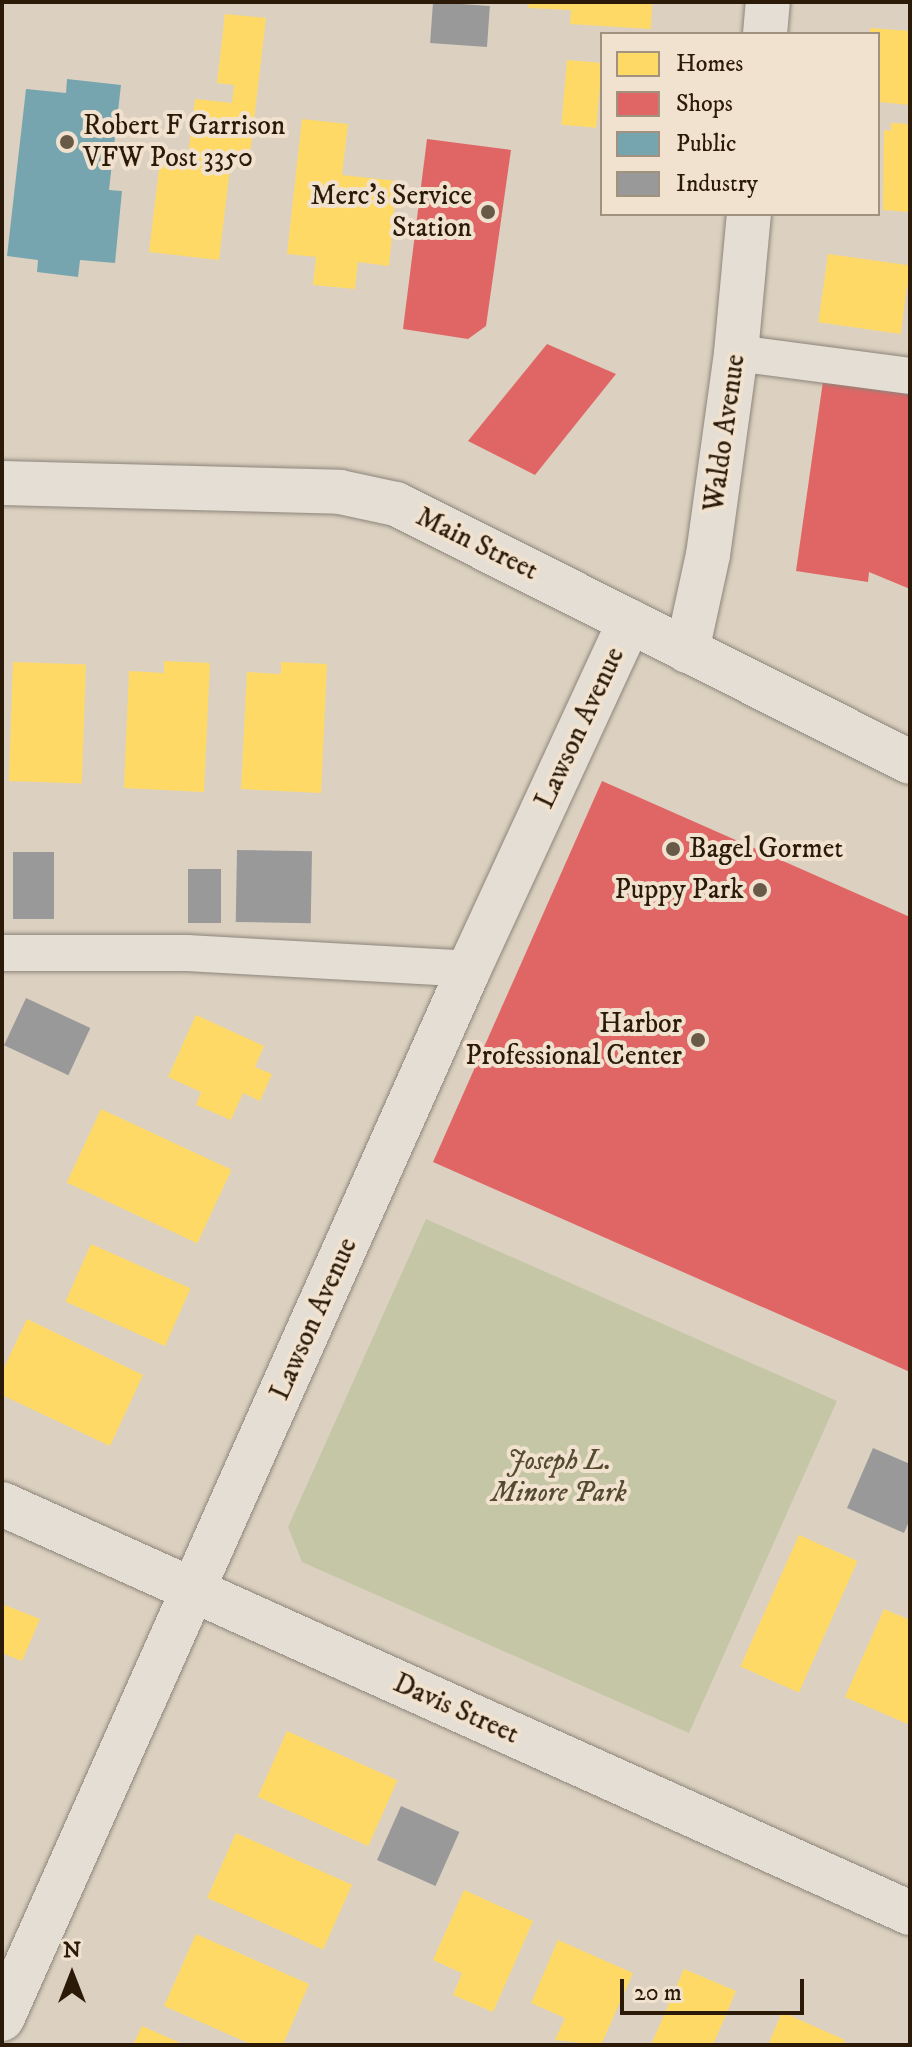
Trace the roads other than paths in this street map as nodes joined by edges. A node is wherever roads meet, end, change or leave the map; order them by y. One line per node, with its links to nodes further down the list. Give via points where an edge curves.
1 (768, 2): 2 (street)
2 (765, 32)
3 (749, 216): 4 (street, Waldo Avenue)
4 (736, 353): 5 (lane); 8 (street, Waldo Avenue, via 708,555)
5 (910, 376)
6 (2, 483): 7 (street, Main Street, via 340,492 396,504)
7 (630, 621): 8 (street, Main Street); 11 (street, Lawson Avenue)
8 (687, 651): 9 (street, Main Street)
9 (910, 762)
10 (2, 953): 11 (lane, via 187,953)
11 (469, 969): 13 (street, Lawson Avenue)
12 (2, 1504): 13 (street, Davis Street)
13 (193, 1591): 14 (street, Davis Street); 15 (street, Lawson Avenue)
14 (910, 1913)
15 (2, 2019)

